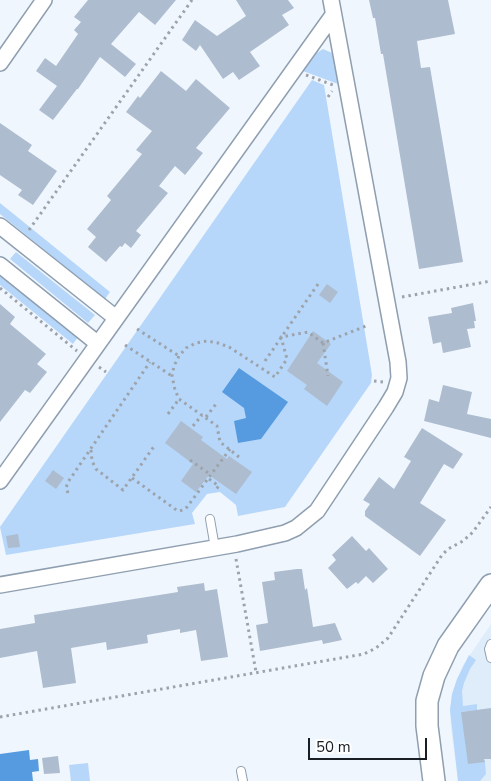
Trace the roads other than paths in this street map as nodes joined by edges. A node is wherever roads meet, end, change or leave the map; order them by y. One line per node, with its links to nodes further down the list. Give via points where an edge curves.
1 (44, 0): 3 (street)
2 (332, 8): 6 (street); 10 (street, via 399,378 386,407 317,511 307,521 285,533)
3 (0, 63)
4 (0, 226): 6 (street)
5 (0, 264): 7 (street)
6 (116, 318): 7 (street)
7 (97, 343): 8 (street)
8 (0, 480)
9 (210, 519): 10 (lane)
10 (215, 548): 11 (street)
11 (0, 585)
12 (491, 585): 17 (street, via 448,646 434,676 427,701)
13 (491, 644): 14 (lane)
14 (491, 658)
15 (242, 771): 16 (lane)
16 (243, 781)
17 (434, 781)

